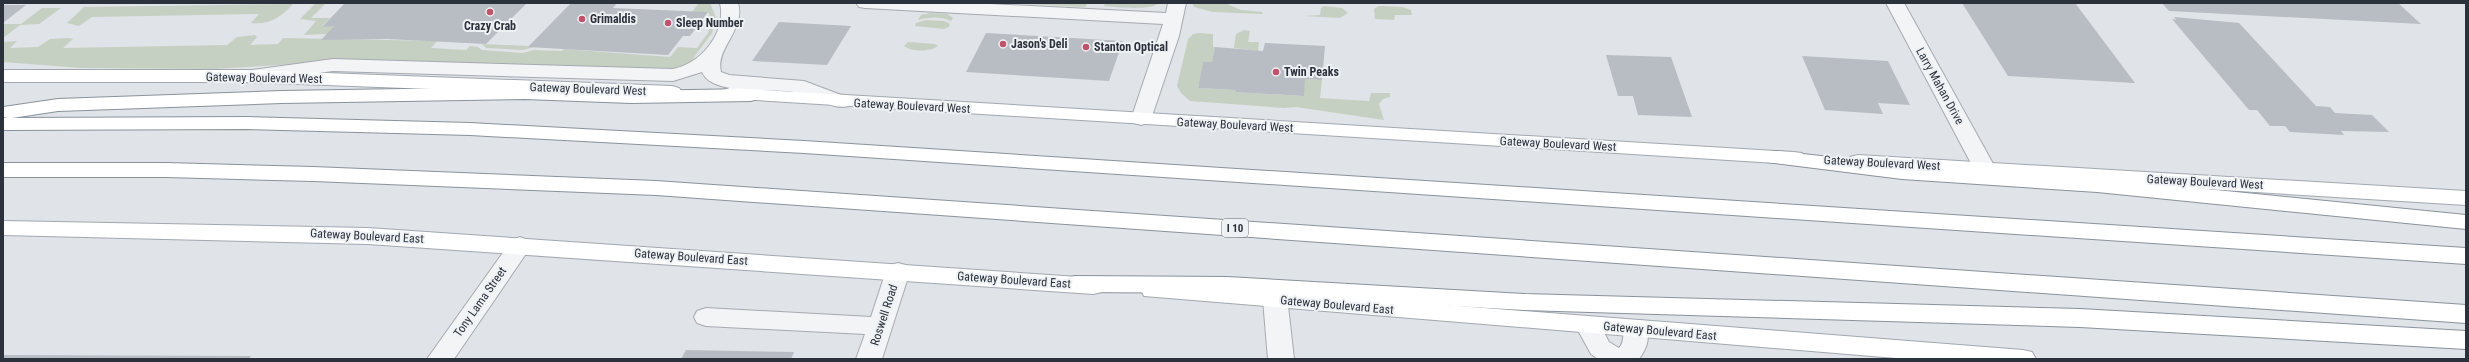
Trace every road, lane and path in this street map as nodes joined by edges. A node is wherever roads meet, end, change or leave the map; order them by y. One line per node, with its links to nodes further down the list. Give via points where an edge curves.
1 (730, 3): 5 (street, via 729,25)
2 (865, 3): 4 (street)
3 (1895, 3): 14 (street, Larry Mahan Drive)
4 (1175, 11): 11 (street, via 1170,36)
5 (710, 57): 7 (street, via 682,74 660,76 333,65); 9 (street, via 714,76 726,81 804,87)
6 (3, 76): 7 (main road, Gateway Boulevard West)
7 (245, 76): 8 (main road, Gateway Boulevard West)
8 (751, 95): 9 (main road, Gateway Boulevard West); 10 (main road, via 631,97 525,93 282,97 58,105)
9 (842, 102): 11 (main road, Gateway Boulevard West)
10 (3, 113)
11 (1141, 119): 13 (main road, Gateway Boulevard West)
12 (3, 124): 20 (main road, via 246,123 486,130 836,150)
13 (1775, 157): 14 (main road, Gateway Boulevard West); 17 (main road, via 1902,172 2097,185)
14 (1985, 169): 16 (main road, Gateway Boulevard West)
15 (3, 170): 23 (main road, I 10, via 166,170 656,188)
16 (2466, 198)
17 (2466, 222)
18 (3, 228): 19 (main road, Gateway Boulevard East, via 262,232)
19 (520, 245): 21 (main road, Gateway Boulevard East); 30 (street, Tony Lama Street)
20 (2466, 256)
21 (898, 271): 22 (main road, Gateway Boulevard East, via 1075,284); 26 (street, Roswell Road)
22 (1274, 294): 25 (main road, Gateway Boulevard East); 28 (main road, via 2080,318); 32 (street)
23 (2466, 314)
24 (706, 317): 26 (street)
25 (1588, 325): 27 (main road, Gateway Boulevard East); 33 (street, via 1600,348)
26 (881, 326): 31 (street, Roswell Road)
27 (1635, 329): 29 (main road, Gateway Boulevard East); 34 (street, via 1637,342 1633,351)
28 (2466, 340)
29 (1970, 357): 35 (main road, Gateway Boulevard East)
30 (440, 359)
31 (869, 359)
32 (1281, 359)
33 (1618, 359)
34 (1623, 359)
35 (2023, 359)

